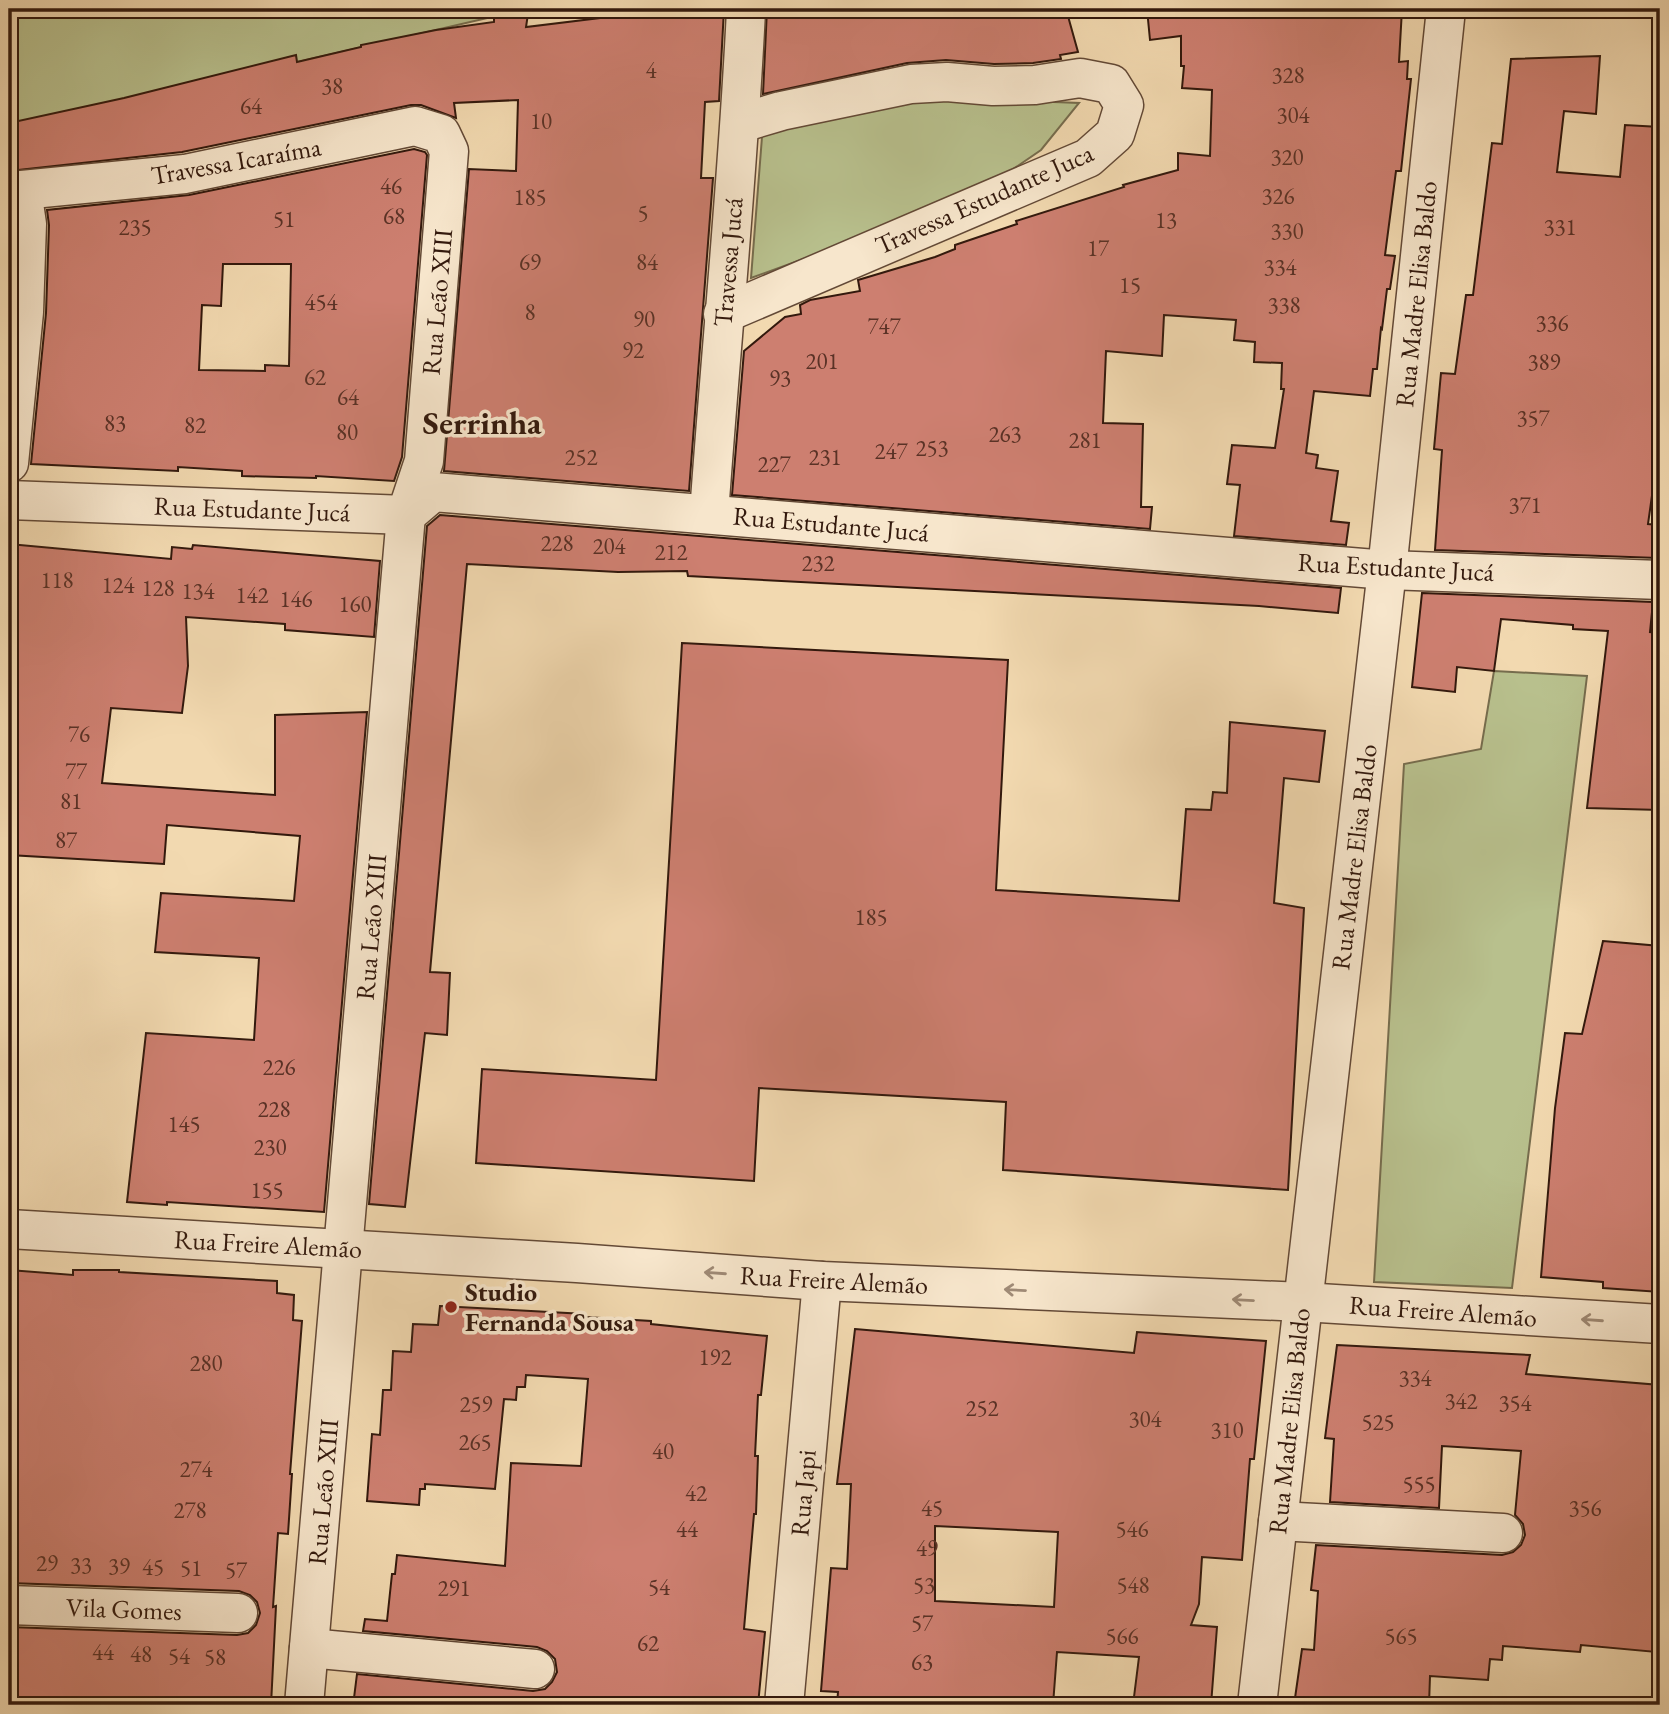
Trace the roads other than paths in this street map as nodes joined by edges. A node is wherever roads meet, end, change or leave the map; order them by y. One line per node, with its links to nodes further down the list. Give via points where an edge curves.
1 (1446, 9): 11 (street, Rua Madre Elisa Baldo)
2 (746, 10): 3 (street, Travessa Jucá)
3 (741, 123): 6 (street, Travessa Jucá); 6 (street, Travessa Estudante Juca, via 911,84 947,82 1035,85 1080,78 1111,84 1124,105 1115,135 1088,158)
4 (449, 151): 5 (street, Travessa Icaraíma, via 442,134 415,126 185,174); 9 (street, Rua Leão XIII, via 424,461)
5 (15, 192): 7 (street, via 27,224 24,312)
6 (723, 314): 10 (street, Travessa Jucá)
7 (9, 463)
8 (9, 500): 9 (street, Rua Estudante Jucá)
9 (406, 514): 10 (street, Rua Estudante Jucá, via 433,492); 14 (street, Rua Leão XIII)
10 (709, 514): 11 (street, Rua Estudante Jucá)
11 (1387, 570): 12 (street, Rua Estudante Jucá); 16 (street, Rua Madre Elisa Baldo)
12 (1660, 580)
13 (9, 1229): 14 (street, Rua Freire Alemão)
14 (344, 1249): 15 (street, Rua Freire Alemão, one-way to 14); 22 (street, Rua Leão XIII)
15 (822, 1281): 16 (street, Rua Freire Alemão, one-way to 15); 25 (street, Rua Japi)
16 (1303, 1302): 17 (street, Rua Freire Alemão, one-way to 16); 18 (street, Rua Madre Elisa Baldo)
17 (1660, 1324)
18 (1278, 1521): 19 (street); 26 (street, Rua Madre Elisa Baldo)
19 (1503, 1533)
20 (9, 1605): 21 (street, Vila Gomes)
21 (238, 1613)
22 (309, 1648): 23 (street); 24 (street, Rua Leão XIII)
23 (535, 1669)
24 (304, 1705)
25 (784, 1705)
26 (1257, 1705)

